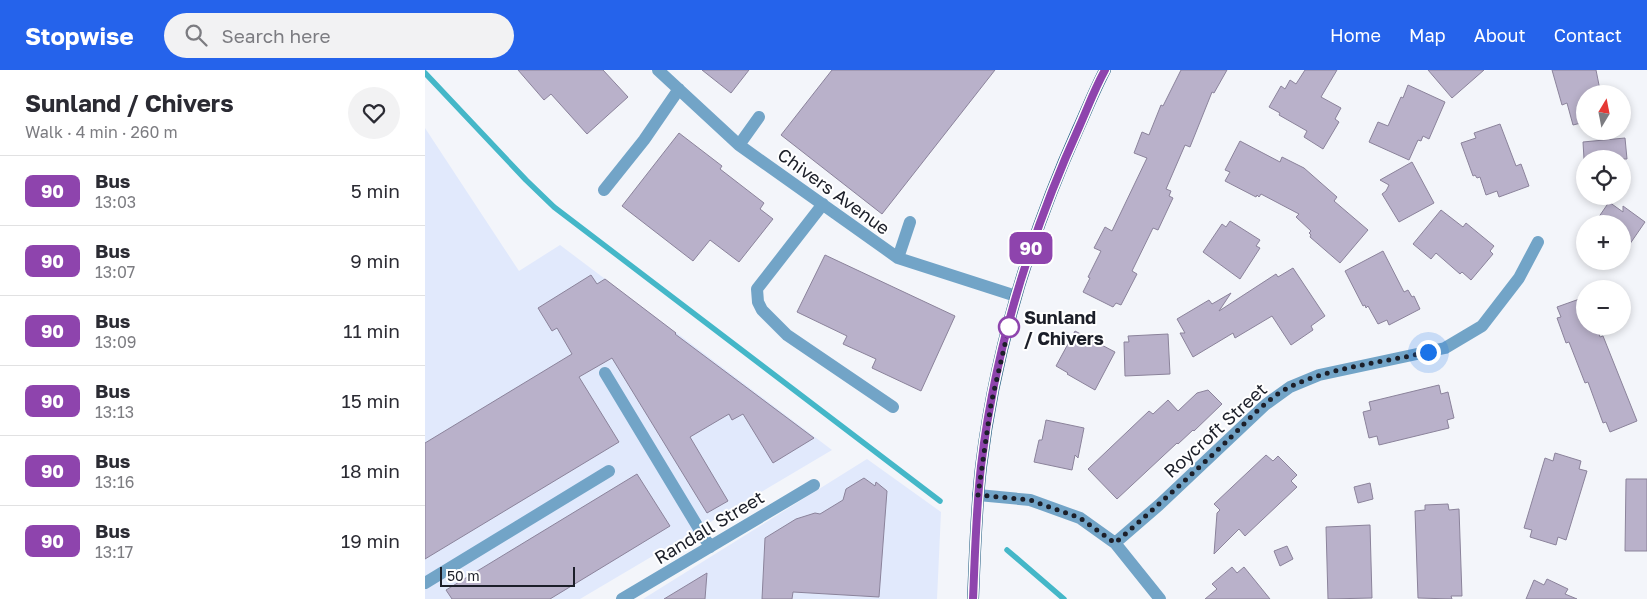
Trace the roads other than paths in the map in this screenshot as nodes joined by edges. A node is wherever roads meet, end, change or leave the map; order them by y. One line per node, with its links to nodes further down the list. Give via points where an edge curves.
1 (658, 70): 3 (street, Chivers Avenue)
2 (1105, 70): 11 (main road, via 1057,175 1037,226)
3 (679, 89): 5 (street, Chivers Avenue); 6 (street)
4 (759, 118): 5 (street)
5 (739, 145): 7 (street, Chivers Avenue)
6 (604, 190)
7 (823, 204): 10 (street, Chivers Avenue); 13 (street, via 757,289 758,302 787,335)
8 (909, 222): 10 (street)
9 (1538, 242): 17 (street, Roycroft Street, via 1519,278 1482,326 1445,348 1319,375 1290,387 1265,405)
10 (897, 258): 11 (street, Chivers Avenue)
11 (1016, 296): 16 (main road, via 991,404)
12 (605, 373): 18 (street)
13 (893, 407)
14 (609, 471): 19 (street)
15 (814, 485): 18 (street, Randall Street)
16 (978, 495): 17 (street, via 1030,500 1080,518); 21 (main road)
17 (1115, 543): 22 (street)
18 (710, 547): 20 (street, Randall Street)
19 (425, 583)
20 (622, 599)
21 (973, 599)
22 (1160, 599)

